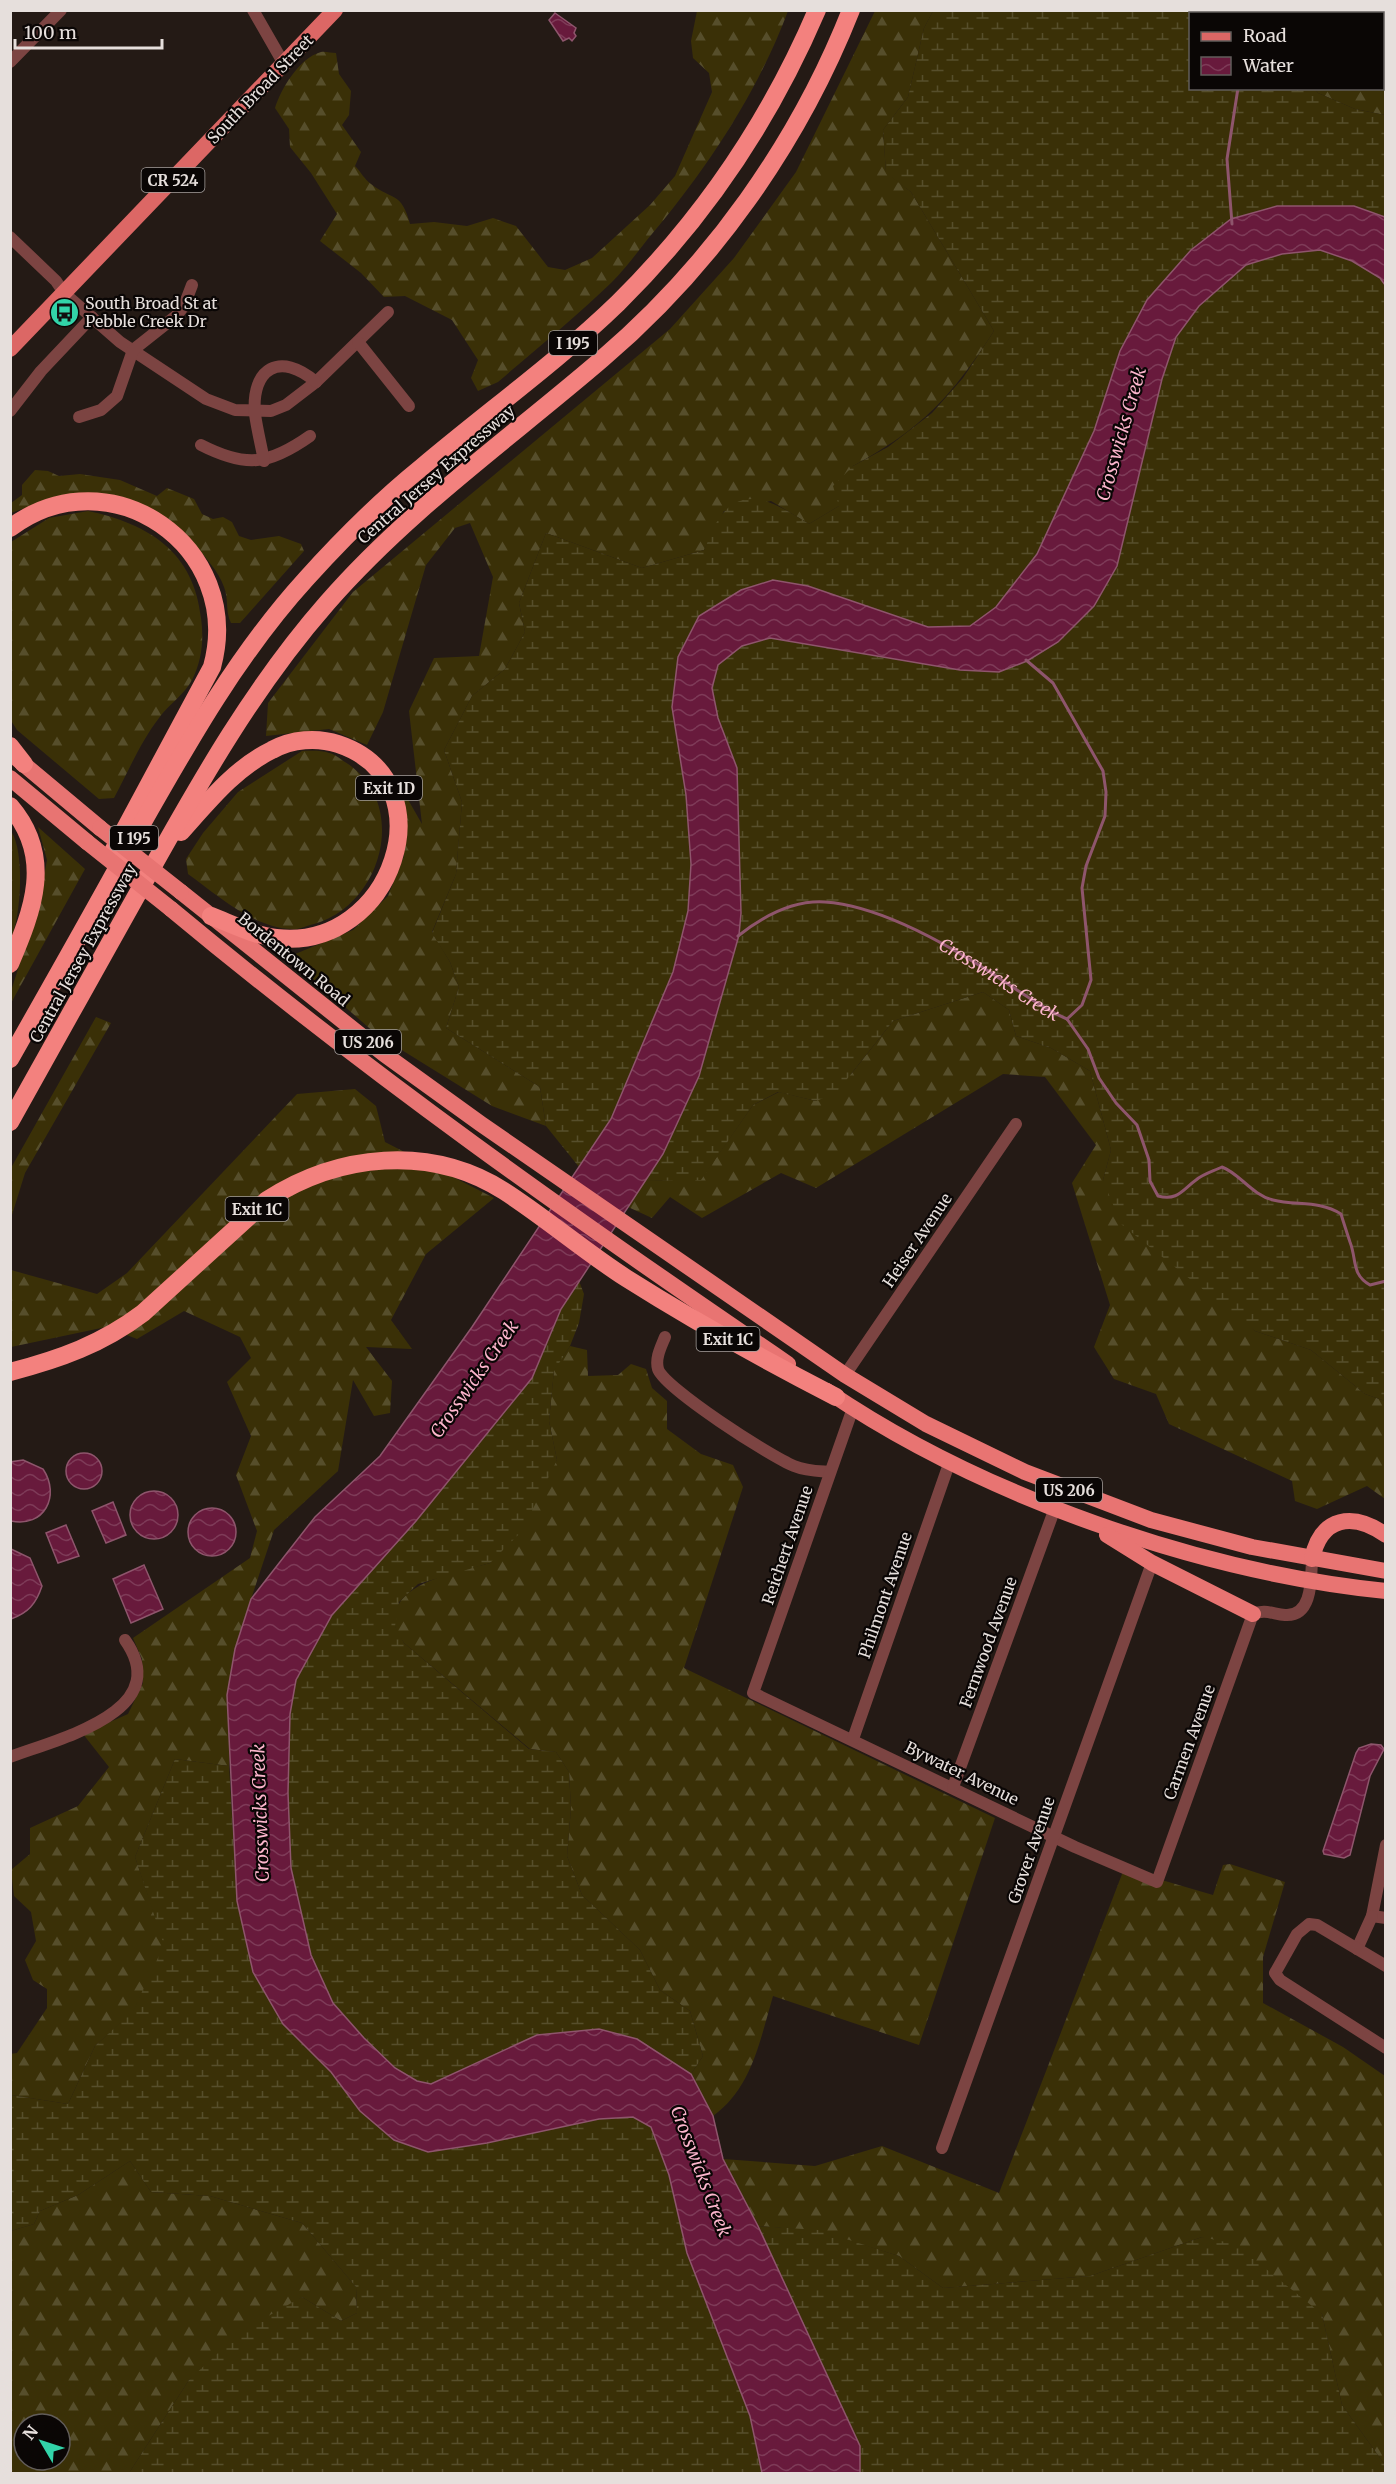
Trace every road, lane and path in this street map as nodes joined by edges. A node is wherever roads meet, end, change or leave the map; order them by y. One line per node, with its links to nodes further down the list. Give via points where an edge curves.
1 (61, 10): 8 (street)
2 (253, 10): 9 (street)
3 (335, 10): 9 (main road, South Broad Street / CR 524)
4 (815, 10): 35 (highway, Central Jersey Expressway / I 195, via 801,47 736,161 650,270 583,335 380,503 268,624 186,745)
5 (850, 10): 7 (highway, Central Jersey Expressway / I 195)
6 (856, 10): 7 (highway)
7 (841, 35): 31 (highway, Central Jersey Expressway / I 195, via 807,104 762,179 704,256 632,333 401,526 327,602 241,715)
8 (10, 62)
9 (284, 64): 12 (main road, South Broad Street / CR 524)
10 (10, 237): 12 (street)
11 (192, 285): 17 (street, via 176,316)
12 (64, 293): 14 (street); 16 (main road, South Broad Street / CR 524)
13 (388, 312): 15 (street)
14 (92, 317): 17 (street); 20 (street, via 40,371)
15 (358, 342): 18 (street); 19 (street)
16 (10, 349)
17 (133, 350): 21 (street, via 206,399 235,410); 22 (street, via 117,396 102,410)
18 (315, 382): 21 (street, via 286,405 271,411); 21 (street, via 295,367 273,367 259,384)
19 (408, 406)
20 (10, 411)
21 (255, 411): 25 (street)
22 (79, 417)
23 (310, 436): 25 (street)
24 (201, 445): 25 (street, via 239,461)
25 (264, 461)
26 (10, 528): 34 (highway, via 50,507 86,501 120,505 153,518 180,539 202,568 215,599 218,633 206,681 132,813)
27 (10, 746): 28 (highway)
28 (17, 758): 32 (highway, Bordentown Road / US 206, bridge)
29 (10, 777): 41 (highway, US 206, bridge, via 391,1085 635,1261)
30 (10, 806): 33 (highway, via 32,845 36,880 30,917)
31 (158, 858): 32 (highway, Exit 1D, via 239,772 285,744 301,740 332,742 359,753 380,771 396,809 397,841 384,884 363,910 321,934 289,939 250,931); 36 (highway, Central Jersey Expressway / I 195)
32 (211, 916): 40 (highway, Bordentown Road / US 206, via 384,1054 650,1243)
33 (10, 964)
34 (10, 1054)
35 (10, 1059)
36 (10, 1122)
37 (1016, 1124): 40 (street, Heiser Avenue)
38 (665, 1337): 44 (street, via 658,1355 663,1377 778,1459 801,1469)
39 (10, 1372): 41 (highway, Exit 1C, via 81,1351 123,1329 267,1200 286,1188 327,1170 371,1161 416,1161 437,1164 489,1183 694,1320)
40 (845, 1375): 48 (highway, US 206, via 950,1436 1093,1500 1196,1533)
41 (836, 1397): 42 (highway, US 206)
42 (853, 1408): 43 (highway, US 206); 44 (street, Reichert Avenue)
43 (950, 1461): 45 (highway, US 206); 56 (street, Philmont Avenue)
44 (830, 1472): 55 (street, Reichert Avenue)
45 (1055, 1508): 46 (highway, US 206); 58 (street, Fernwood Avenue)
46 (1081, 1518): 49 (highway); 51 (highway, US 206, via 1182,1551)
47 (1386, 1535): 48 (highway, via 1365,1522 1345,1520 1326,1529)
48 (1312, 1559): 50 (highway, US 206); 51 (street)
49 (1152, 1563): 53 (highway); 59 (street, Grover Avenue)
50 (1386, 1571)
51 (1311, 1580): 52 (highway, US 206); 53 (street, via 1304,1607 1295,1613)
52 (1386, 1591)
53 (1253, 1614): 61 (street, Carmen Avenue)
54 (125, 1640): 57 (street, via 137,1661 137,1673 125,1705 107,1718)
55 (753, 1693): 56 (street, Bywater Avenue)
56 (853, 1739): 58 (street, Bywater Avenue)
57 (10, 1757)
58 (953, 1787): 59 (street, Bywater Avenue)
59 (1053, 1835): 61 (street, Bywater Avenue); 67 (street, Grover Avenue)
60 (1386, 1845): 62 (street)
61 (1157, 1882)
62 (1372, 1916): 63 (street); 64 (street)
63 (1386, 1918)
64 (1357, 1949): 65 (street); 66 (street, via 1317,1925 1305,1924 1275,1973 1280,1980)
65 (1386, 1966)
66 (1386, 2048)
67 (942, 2148)

